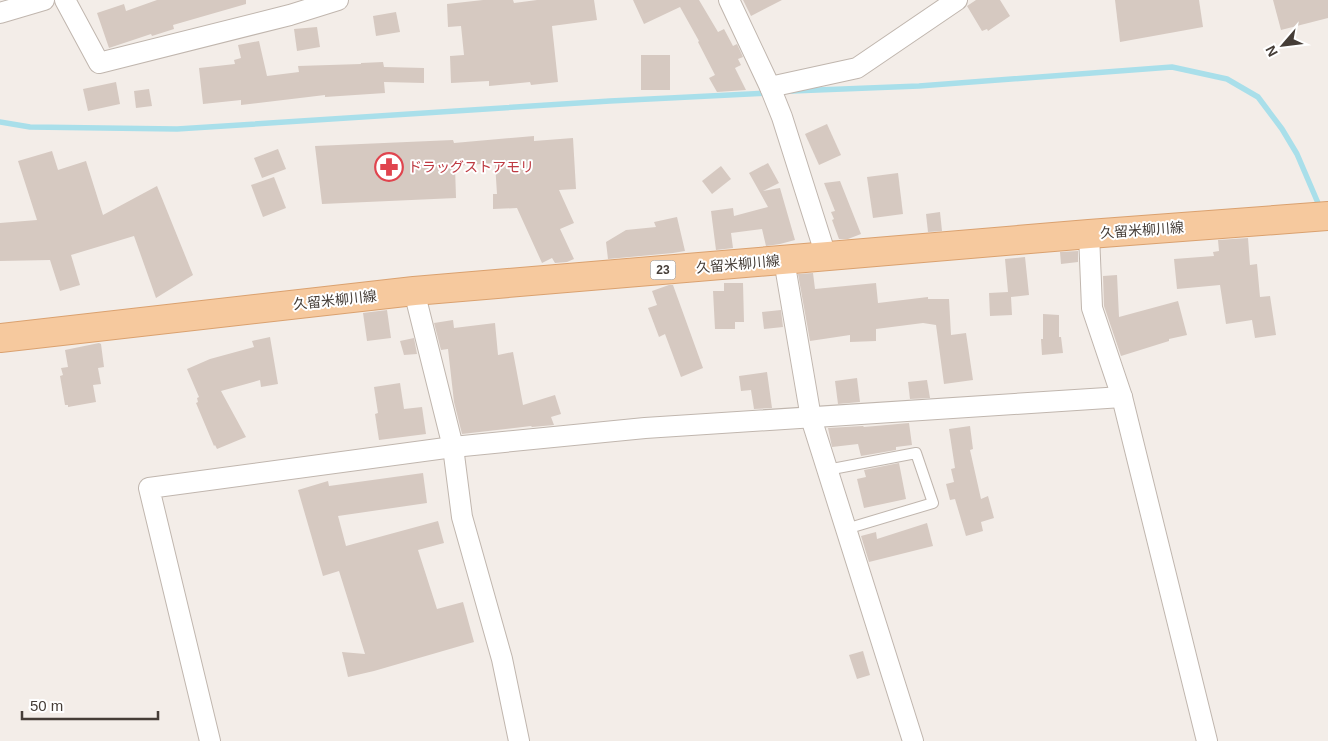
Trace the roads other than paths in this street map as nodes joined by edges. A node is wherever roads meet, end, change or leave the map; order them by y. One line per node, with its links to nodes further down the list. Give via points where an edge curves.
1 (44, 0): 6 (street)
2 (65, 0): 3 (street, via 99,63)
3 (338, 0)
4 (729, 0): 7 (street)
5 (958, 0): 7 (street, via 857,68)
6 (0, 13)
7 (770, 87): 10 (street)
8 (1328, 216): 9 (main road, 久留米柳川線 / 23)
9 (1089, 234): 10 (main road, 久留米柳川線 / 23); 14 (street, via 1092,308)
10 (826, 256): 11 (main road, 久留米柳川線 / 23)
11 (784, 260): 12 (main road, 久留米柳川線 / 23); 15 (street)
12 (414, 291): 13 (main road, 久留米柳川線 / 23); 16 (street)
13 (0, 338)
14 (1122, 397): 15 (street); 22 (street)
15 (811, 418): 16 (street, via 644,428); 17 (street)
16 (453, 447): 19 (street, via 149,488); 20 (street, via 462,517 502,659)
17 (827, 470): 18 (street); 18 (lane, via 916,453 933,503)
18 (846, 529): 21 (street)
19 (210, 741)
20 (519, 741)
21 (912, 741)
22 (1207, 741)

